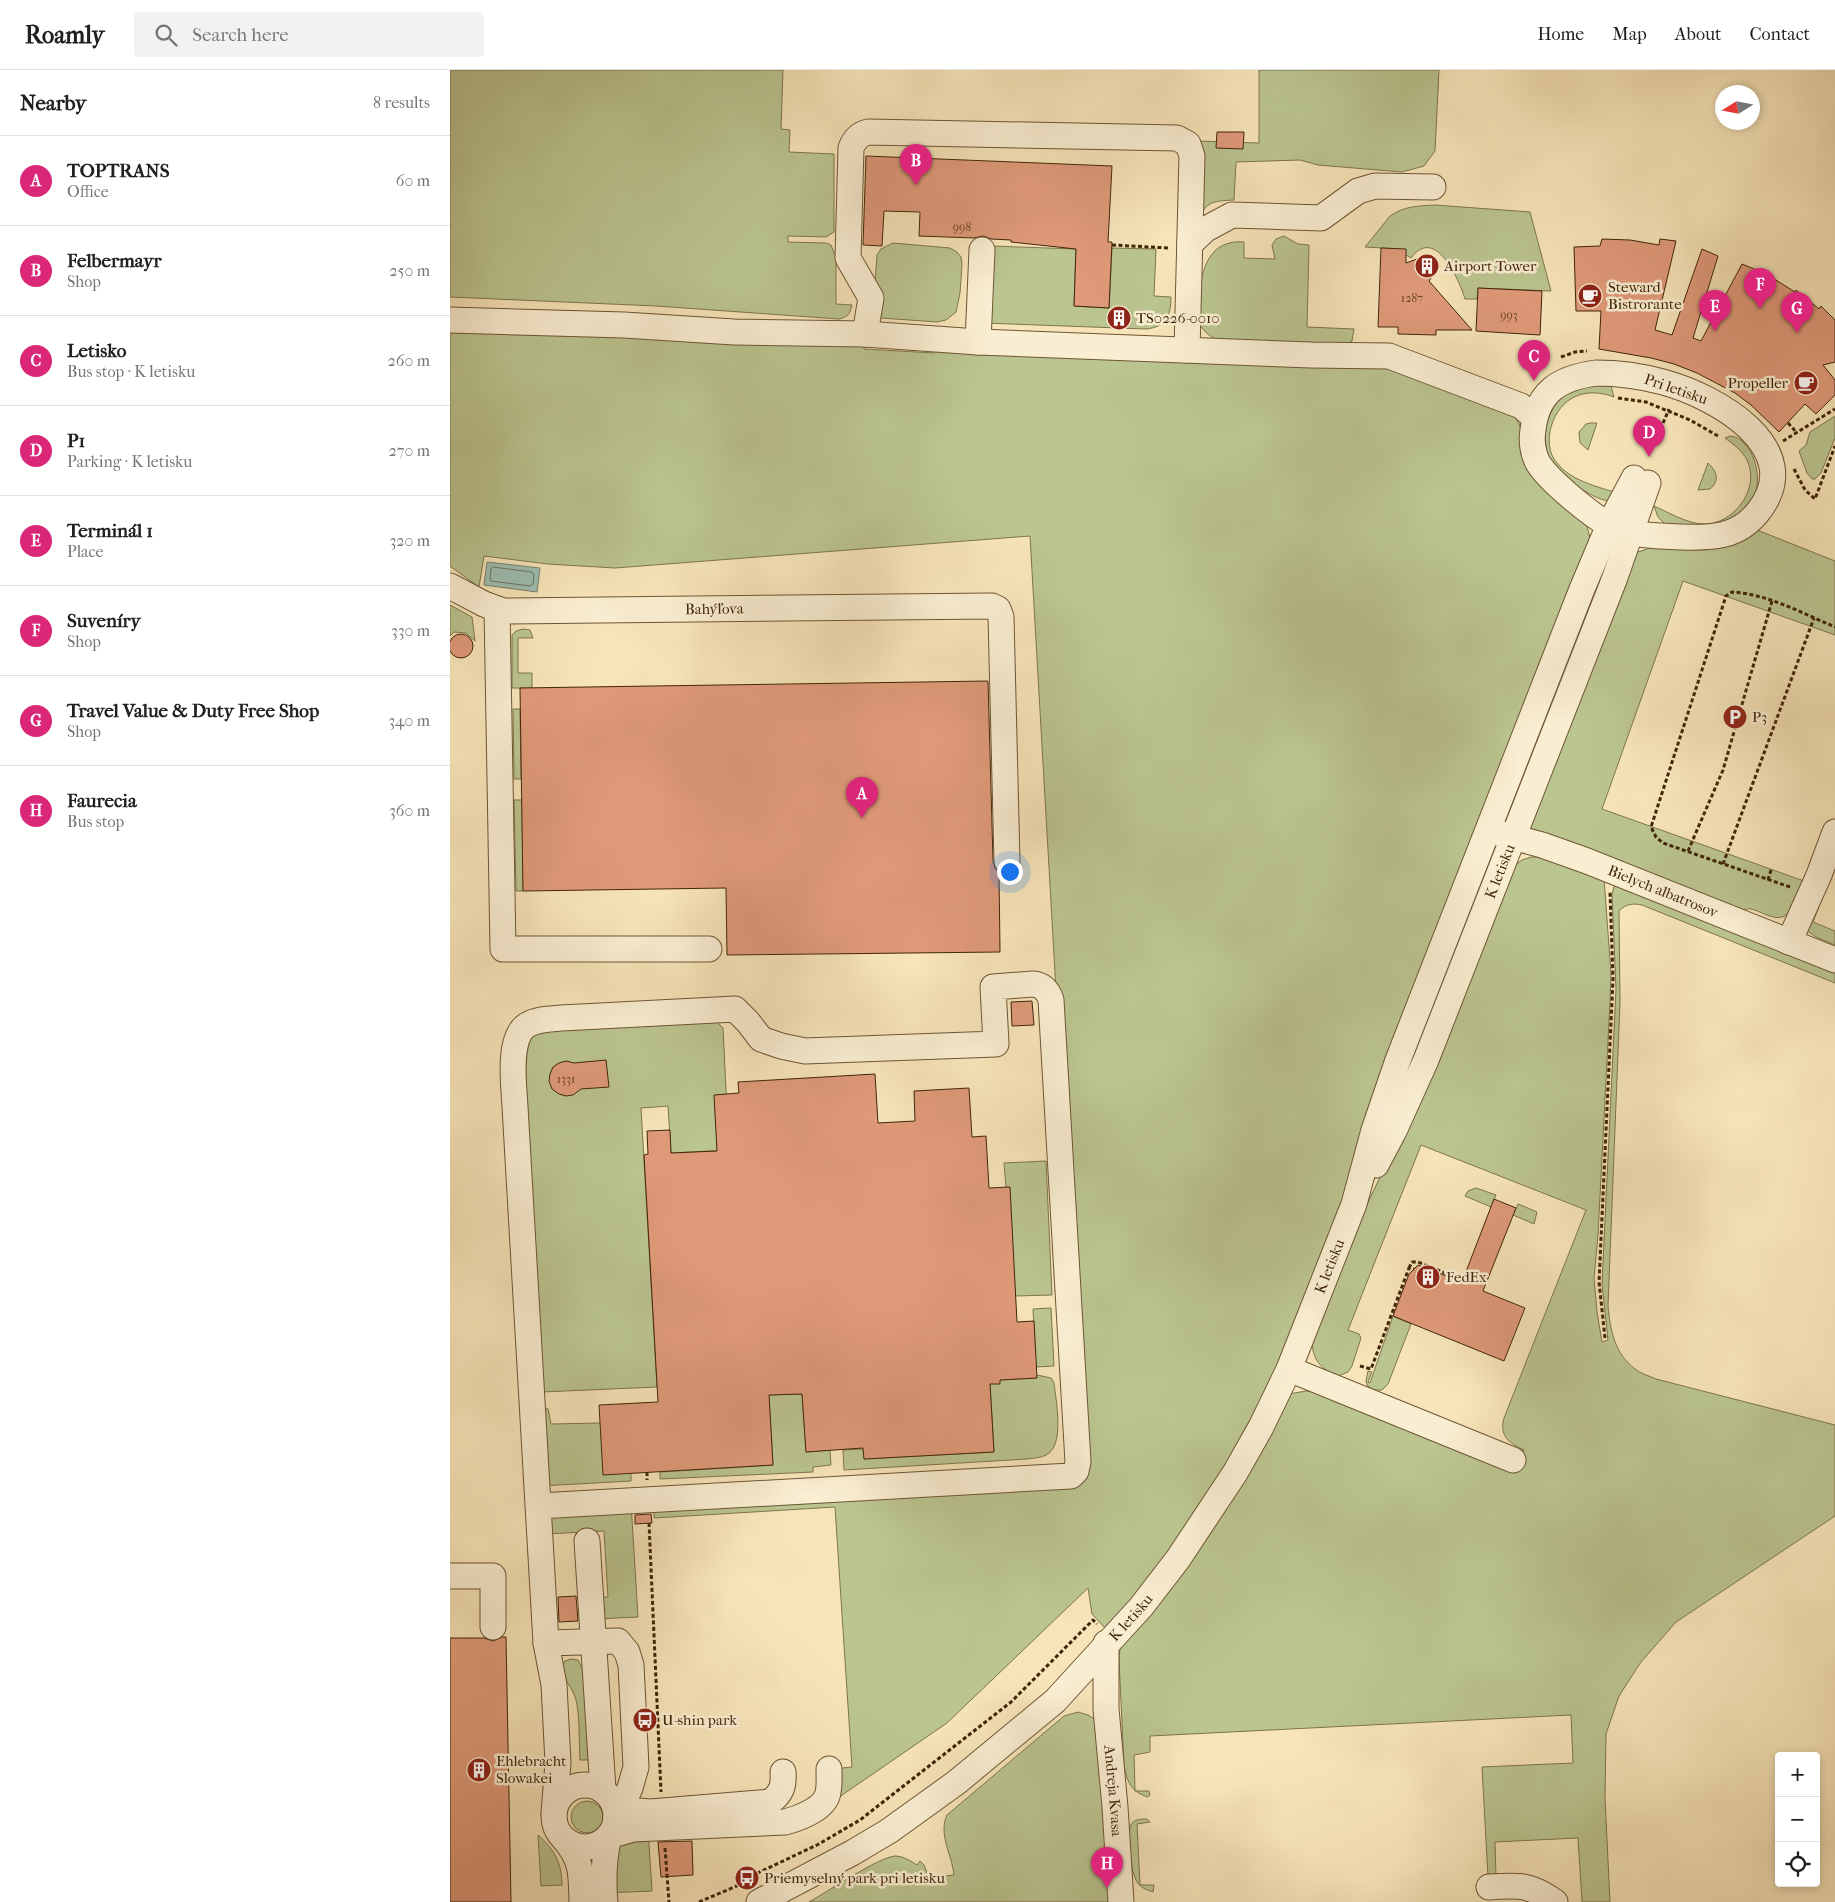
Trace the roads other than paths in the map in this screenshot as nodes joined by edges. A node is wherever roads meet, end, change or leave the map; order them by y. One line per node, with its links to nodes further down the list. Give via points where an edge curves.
1 (1433, 187): 2 (street, via 1376,186 1358,191 1321,218 1232,215 1206,229)
2 (1190, 247): 5 (street, via 1192,156 1188,144 1178,138 868,132 857,138 852,148 848,258 871,298); 7 (street)
3 (982, 250): 6 (street)
4 (450, 320): 5 (street)
5 (865, 334): 6 (street)
6 (978, 342): 7 (street)
7 (1187, 350): 8 (street, via 1389,356 1521,406)
8 (1534, 417): 10 (street, via 1532,436 1537,462 1560,488); 10 (street, Pri letisku, via 1546,394 1565,380 1612,373 1664,382 1694,393 1744,422 1760,440 1771,462 1772,484 1767,499 1753,518 1735,530 1719,537 1664,536)
9 (1641, 481): 10 (street)
10 (1621, 529): 13 (street, K letisku); 15 (street, K letisku)
11 (450, 586): 12 (street, Bahýľova)
12 (497, 609): 16 (street, Bahýľova, via 532,612 992,606 998,609 1001,617); 18 (street, via 503,949)
13 (1488, 829): 15 (street, Bielych albatrosov); 20 (street, K letisku, via 1398,1060)
14 (1835, 832): 17 (street)
15 (1513, 838): 17 (street, Bielych albatrosov, via 1542,845); 20 (street, K letisku, via 1426,1060 1394,1131)
16 (1007, 862)
17 (1789, 942): 19 (street, Bielych albatrosov)
18 (709, 949)
19 (1835, 960)
20 (1354, 1204): 21 (street, K letisku)
21 (1289, 1369): 22 (street); 29 (street, K letisku, via 1261,1427 1209,1514 1141,1607)
22 (1513, 1460)
23 (539, 1506): 23 (street, via 1071,1476 1076,1471 1051,1000 1046,989 1033,984 993,987 996,1044 805,1052 761,1039 735,1009 561,1018 537,1021 521,1030 514,1052 515,1107); 28 (street)
24 (587, 1541): 27 (street)
25 (450, 1576): 26 (street, via 493,1576)
26 (493, 1627)
27 (597, 1641): 28 (street); 34 (street); 37 (street, via 618,1641 627,1652 631,1665 636,1766)
28 (546, 1643): 35 (street, via 554,1685 558,1763)
29 (1106, 1644): 30 (street, K letisku); 31 (street, Andreja Kvasa)
30 (1066, 1691): 31 (street); 43 (street, K letisku, via 957,1782 890,1831)
31 (1106, 1709): 44 (street, Andreja Kvasa)
32 (829, 1769): 36 (street, via 828,1796 822,1804 800,1818 785,1822)
33 (784, 1772): 36 (street, via 780,1795 770,1802)
34 (603, 1790): 35 (street, via 582,1785 572,1788 560,1798); 37 (street, via 615,1807)
35 (554, 1814): 38 (street, via 555,1824)
36 (663, 1819): 37 (street, via 638,1810)
37 (613, 1827): 38 (street, via 602,1842 590,1847); 42 (street, via 604,1875)
38 (565, 1840): 41 (street, via 580,1862)
39 (1489, 1887): 40 (street, via 1522,1886 1535,1889)
40 (1553, 1901)
41 (582, 1902)
42 (605, 1902)
43 (759, 1902)
44 (1121, 1902)

